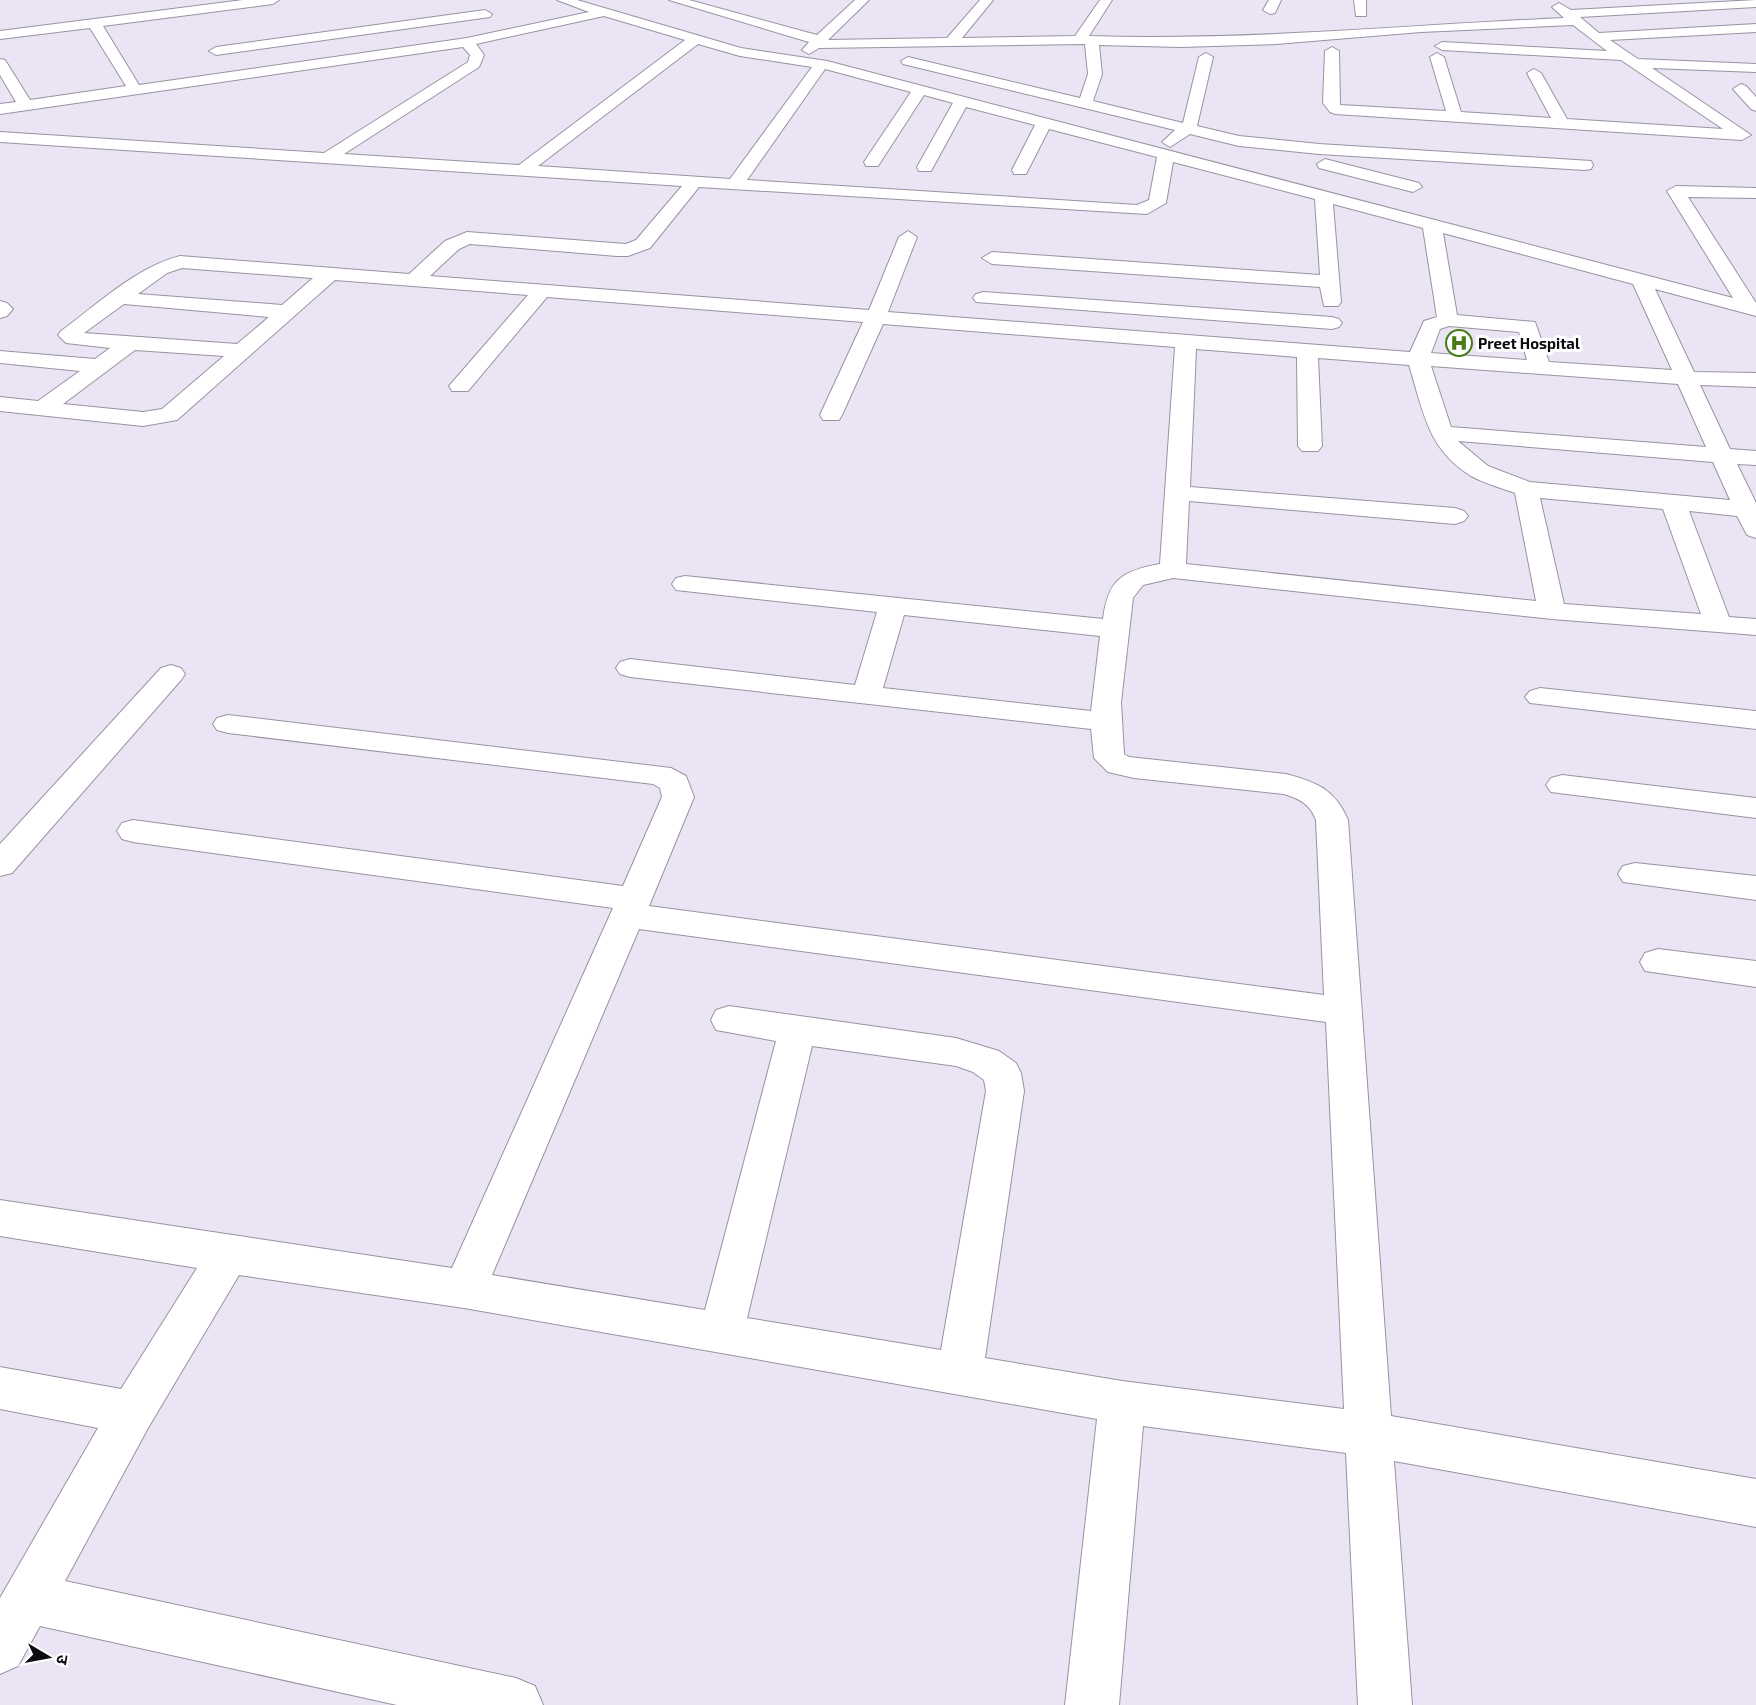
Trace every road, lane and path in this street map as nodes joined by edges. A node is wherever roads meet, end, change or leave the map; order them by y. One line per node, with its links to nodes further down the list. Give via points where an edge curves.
1 (273, 0): 15 (street)
2 (563, 0): 11 (street)
3 (675, 0): 12 (street)
4 (708, 0): 12 (street)
5 (863, 0): 34 (street)
6 (987, 0): 32 (street)
7 (1106, 0): 18 (street)
8 (1736, 2): 9 (street); 14 (street)
9 (1756, 3)
10 (452, 4): 16 (street)
11 (601, 6): 25 (street); 29 (street)
12 (694, 6): 17 (street)
13 (756, 6): 17 (street)
14 (1560, 10): 27 (street); 31 (street, via 1422,28 1276,40)
15 (179, 12): 22 (street); 23 (street)
16 (484, 14): 25 (street); 36 (street)
17 (740, 18): 34 (street)
18 (1094, 18): 19 (street); 31 (street)
19 (1115, 20)
20 (1283, 20): 21 (street)
21 (1259, 21)
22 (94, 23): 26 (street); 54 (street)
23 (192, 25)
24 (1756, 28): 27 (street)
25 (531, 29): 33 (street)
26 (0, 35)
27 (1596, 37): 40 (street)
28 (204, 38): 36 (street)
29 (696, 39): 41 (street, via 740,52); 75 (street)
30 (1021, 40): 31 (street); 32 (street); 39 (street)
31 (1085, 40): 57 (street, via 1096,62 1096,77)
32 (952, 41): 34 (street)
33 (467, 42): 48 (street); 70 (street, via 477,55 474,64)
34 (820, 42): 41 (street)
35 (1390, 43): 40 (street)
36 (216, 51): 48 (street)
37 (1332, 51): 61 (street, via 1331,103 1335,109)
38 (1206, 57): 64 (street)
39 (1025, 58)
40 (1631, 59): 45 (street); 51 (street)
41 (795, 60): 43 (street)
42 (908, 61): 52 (street)
43 (822, 64): 55 (street); 77 (street)
44 (1443, 65): 61 (street)
45 (1756, 68)
46 (2, 69): 58 (street)
47 (1019, 72): 52 (street)
48 (235, 74): 54 (street)
49 (1556, 74): 63 (street, via 1528,73)
50 (1623, 76): 51 (street)
51 (1663, 82): 53 (street); 66 (street)
52 (1011, 86): 57 (street); 60 (street)
53 (1705, 87)
54 (134, 88): 58 (street)
55 (920, 90): 56 (street); 71 (street)
56 (962, 101): 60 (street); 73 (street)
57 (1084, 104): 64 (street)
58 (25, 105): 59 (street)
59 (0, 109)
60 (997, 110): 62 (street)
61 (1455, 117): 63 (street)
62 (1044, 122): 69 (street); 74 (street)
63 (1562, 124): 66 (street)
64 (1190, 126): 65 (street); 69 (street)
65 (1239, 133): 72 (street, via 1319,149); 78 (street)
66 (1742, 135): 68 (street)
67 (0, 137): 70 (street)
68 (1756, 144)
69 (1161, 153): 77 (street, via 1157,203 1147,209); 80 (street)
70 (327, 158): 75 (street)
71 (872, 162)
72 (1585, 165)
73 (925, 167)
74 (1020, 170)
75 (523, 171): 76 (street)
76 (695, 181): 77 (street); 84 (street, via 636,248 617,250 466,238 452,245)
77 (735, 184)
78 (1413, 187)
79 (1756, 193): 93 (street, via 1676,191)
80 (1324, 196): 81 (street); 86 (street)
81 (1432, 225): 85 (street); 95 (street)
82 (908, 237): 94 (street)
83 (331, 273): 84 (street); 88 (street, via 180,262 160,269); 92 (street)
84 (415, 279): 87 (street)
85 (1641, 280): 93 (street); 107 (street)
86 (1330, 282): 89 (street, via 995,250); 96 (street)
87 (542, 291): 94 (street); 109 (street)
88 (119, 298): 92 (street); 99 (street, via 68,335 73,339)
89 (983, 298): 96 (street); 97 (street)
90 (0, 307): 91 (street)
91 (0, 312)
92 (286, 312): 100 (street)
93 (1749, 313)
94 (876, 317): 97 (street); 112 (street)
95 (1448, 320): 104 (street, via 1431,325); 106 (street, via 1527,326)
96 (1332, 323): 102 (street)
97 (976, 325): 98 (street)
98 (1186, 341): 101 (street); 118 (street)
99 (130, 343): 100 (street); 105 (street)
100 (245, 351): 111 (street, via 177,409 154,419)
101 (1307, 351): 102 (street); 114 (street)
102 (1334, 353): 104 (street)
103 (0, 357): 105 (street)
104 (1418, 359): 106 (street); 113 (street)
105 (100, 366): 111 (street)
106 (1540, 368): 107 (street)
107 (1686, 378): 108 (street); 115 (street)
108 (1756, 380)
109 (460, 386)
110 (0, 404): 111 (street)
111 (45, 407)
112 (831, 415)
113 (1442, 433): 115 (street); 117 (street, via 1463,461)
114 (1310, 446)
115 (1721, 455): 116 (street); 121 (street)
116 (1756, 458)
117 (1526, 489): 119 (street); 125 (street)
118 (1178, 493): 120 (street); 122 (street)
119 (1673, 502): 121 (street); 126 (street)
120 (1455, 516)
121 (1751, 520)
122 (1173, 570): 125 (street); 128 (street, via 1144,575 1124,586)
123 (685, 584): 124 (street)
124 (893, 605): 128 (street); 131 (street)
125 (1552, 611): 126 (street)
126 (1718, 624): 127 (street)
127 (1756, 627)
128 (1116, 629): 134 (street)
129 (630, 668): 131 (street)
130 (171, 674): 139 (street)
131 (866, 695): 134 (street)
132 (1540, 697): 133 (street)
133 (1756, 720)
134 (1106, 722): 145 (street, via 1105,746 1109,758 1119,765 1286,784 1309,791 1326,803 1332,820)
135 (228, 724): 142 (street, via 660,775 675,783 678,797)
136 (1562, 785): 137 (street)
137 (1756, 808)
138 (133, 831): 142 (street)
139 (0, 865)
140 (1635, 874): 141 (street)
141 (1756, 888)
142 (631, 907): 145 (street); 150 (street)
143 (1658, 962): 144 (street)
144 (1756, 974)
145 (1344, 1011): 156 (street)
146 (729, 1020): 147 (street)
147 (797, 1030): 151 (street); 152 (street, via 956,1052 987,1060 1002,1073 1005,1091)
148 (0, 1218): 149 (street)
149 (228, 1255): 150 (street); 155 (street)
150 (464, 1289): 151 (street)
151 (721, 1333): 152 (street)
152 (960, 1374): 154 (street)
153 (0, 1388): 155 (street)
154 (1122, 1402): 156 (street); 161 (street)
155 (132, 1413): 158 (street)
156 (1369, 1434): 157 (street); 162 (street)
157 (1756, 1503)
158 (29, 1598): 159 (street); 160 (street)
159 (0, 1648)
160 (516, 1705)
161 (1092, 1705)
162 (1386, 1705)

